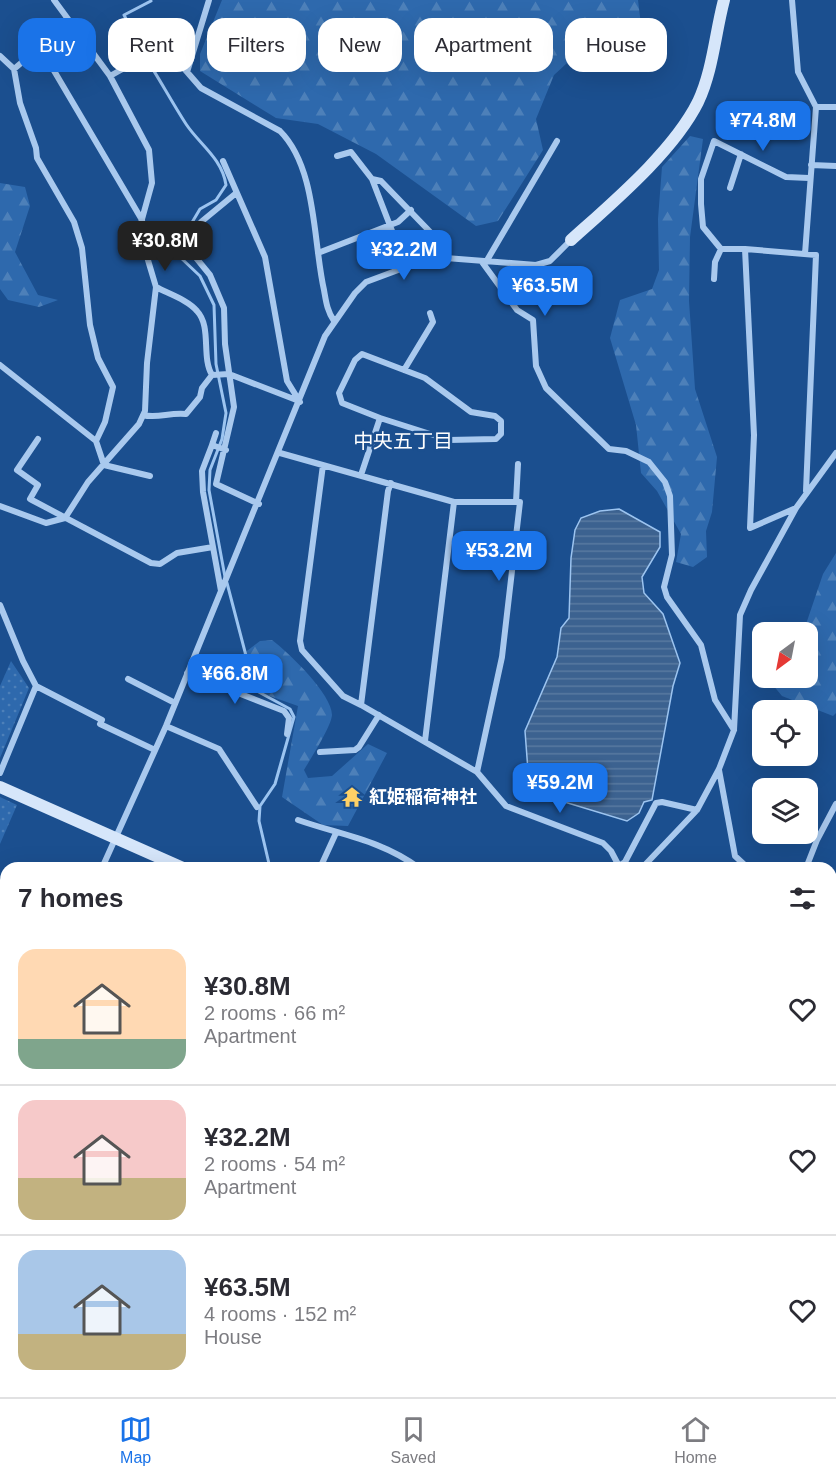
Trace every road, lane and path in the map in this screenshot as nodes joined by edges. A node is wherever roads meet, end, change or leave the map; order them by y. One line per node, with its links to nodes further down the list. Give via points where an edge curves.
1 (54, 0): 5 (street)
2 (209, 0): 6 (street)
3 (724, 0): 30 (street, via 708,74 687,120 614,201)
4 (792, 0): 15 (street, via 798,72)
5 (67, 18)
6 (195, 46)
7 (0, 56): 10 (street)
8 (96, 57): 14 (street)
9 (18, 66): 10 (street)
10 (14, 69): 51 (street, via 37,158 74,222 82,248 90,325 98,358 113,387)
11 (55, 72): 28 (street)
12 (117, 72): 14 (street)
13 (187, 72): 33 (street, via 201,88 286,138 312,206)
14 (110, 76): 28 (street, via 141,132 152,166 152,183)
15 (816, 107): 16 (street); 21 (street)
16 (836, 107)
17 (557, 141): 36 (street)
18 (741, 154): 23 (street, via 786,177); 25 (street); 31 (street, via 714,141 701,179 703,227)
19 (337, 156): 24 (street, via 351,152)
20 (223, 161): 26 (street)
21 (811, 165): 22 (street); 23 (street)
22 (836, 166)
23 (810, 178): 34 (street)
24 (372, 179): 27 (street, via 381,181); 29 (street)
25 (730, 188)
26 (235, 194): 44 (street, via 201,222 188,248 210,275 224,308); 46 (street, via 265,257 287,381)
27 (411, 210): 29 (street); 35 (street, via 437,239 430,246)
28 (141, 220): 39 (street, via 139,230)
29 (390, 225): 33 (street); 37 (street)
30 (571, 240): 36 (street, via 543,263)
31 (721, 249): 32 (street); 38 (street)
32 (745, 249): 34 (street); 67 (street, via 754,435 750,528)
33 (318, 252): 41 (street, via 318,269)
34 (805, 254): 62 (street, via 816,255)
35 (433, 257): 36 (street); 37 (street)
36 (484, 262): 79 (street, via 517,310 533,321 536,366 546,388 609,449 649,462 665,482 670,496 672,555 664,587 701,645 715,700)
37 (406, 267): 41 (street, via 366,282)
38 (714, 279)
39 (156, 287): 45 (street, via 200,315); 47 (street)
40 (430, 313): 43 (street, via 433,322)
41 (334, 321): 46 (street)
42 (0, 365): 51 (street)
43 (404, 369): 48 (street, via 362,354 339,393 342,404); 48 (street, via 425,378 471,412 495,416 501,421 501,434 496,440 449,440)
44 (229, 374): 45 (street); 46 (street); 53 (street, via 234,407)
45 (212, 375): 47 (street, via 186,414)
46 (300, 402): 54 (street)
47 (143, 415): 57 (street)
48 (380, 418): 59 (street)
49 (216, 433): 52 (street)
50 (38, 438): 68 (street, via 16,470 38,485 30,499)
51 (96, 441): 57 (street)
52 (212, 445): 53 (street); 69 (street, via 202,471)
53 (226, 450): 65 (street, via 216,484)
54 (280, 453): 58 (street); 65 (street)
55 (836, 453): 62 (street)
56 (518, 464): 64 (street)
57 (104, 465): 60 (street); 68 (street)
58 (323, 465): 59 (street); 76 (street, via 300,641 302,650 343,696)
59 (361, 475): 61 (street)
60 (150, 476)
61 (391, 483): 63 (street); 76 (street)
62 (806, 491): 67 (street)
63 (454, 502): 64 (street); 81 (street)
64 (516, 502): 85 (street, via 520,502 502,657)
65 (259, 504): 70 (street)
66 (0, 506): 68 (street, via 46,523)
67 (796, 508): 79 (street, via 740,615)
68 (64, 519): 69 (street, via 151,563 160,564 177,553)
69 (213, 547): 70 (street)
70 (221, 591): 72 (street)
71 (0, 604): 74 (street)
72 (188, 674): 75 (street); 80 (street, via 284,711 289,718)
73 (128, 679): 75 (street)
74 (36, 686): 82 (street, via 102,720 100,724); 86 (street)
75 (175, 703): 78 (street)
76 (361, 705): 77 (street)
77 (379, 715): 81 (street); 83 (street, via 355,750)
78 (166, 726): 82 (street); 89 (street, via 219,749)
79 (734, 730): 84 (street)
80 (287, 734)
81 (425, 741): 85 (street)
82 (155, 750): 93 (street)
83 (320, 752)
84 (718, 769): 90 (street); 101 (street, via 735,856)
85 (477, 772): 98 (street, via 506,806 603,843)
86 (0, 773)
87 (0, 787): 93 (street)
88 (836, 804): 102 (street)
89 (257, 807)
90 (697, 810): 99 (street, via 662,802 653,806); 100 (street)
91 (298, 820): 92 (street)
92 (336, 833): 96 (street); 97 (street, via 375,842)
93 (114, 838): 94 (street); 95 (street)
94 (104, 862)
95 (169, 862)
96 (323, 862)
97 (411, 862)
98 (616, 862)
99 (625, 862)
100 (648, 862)
101 (742, 862)
102 (808, 862)

